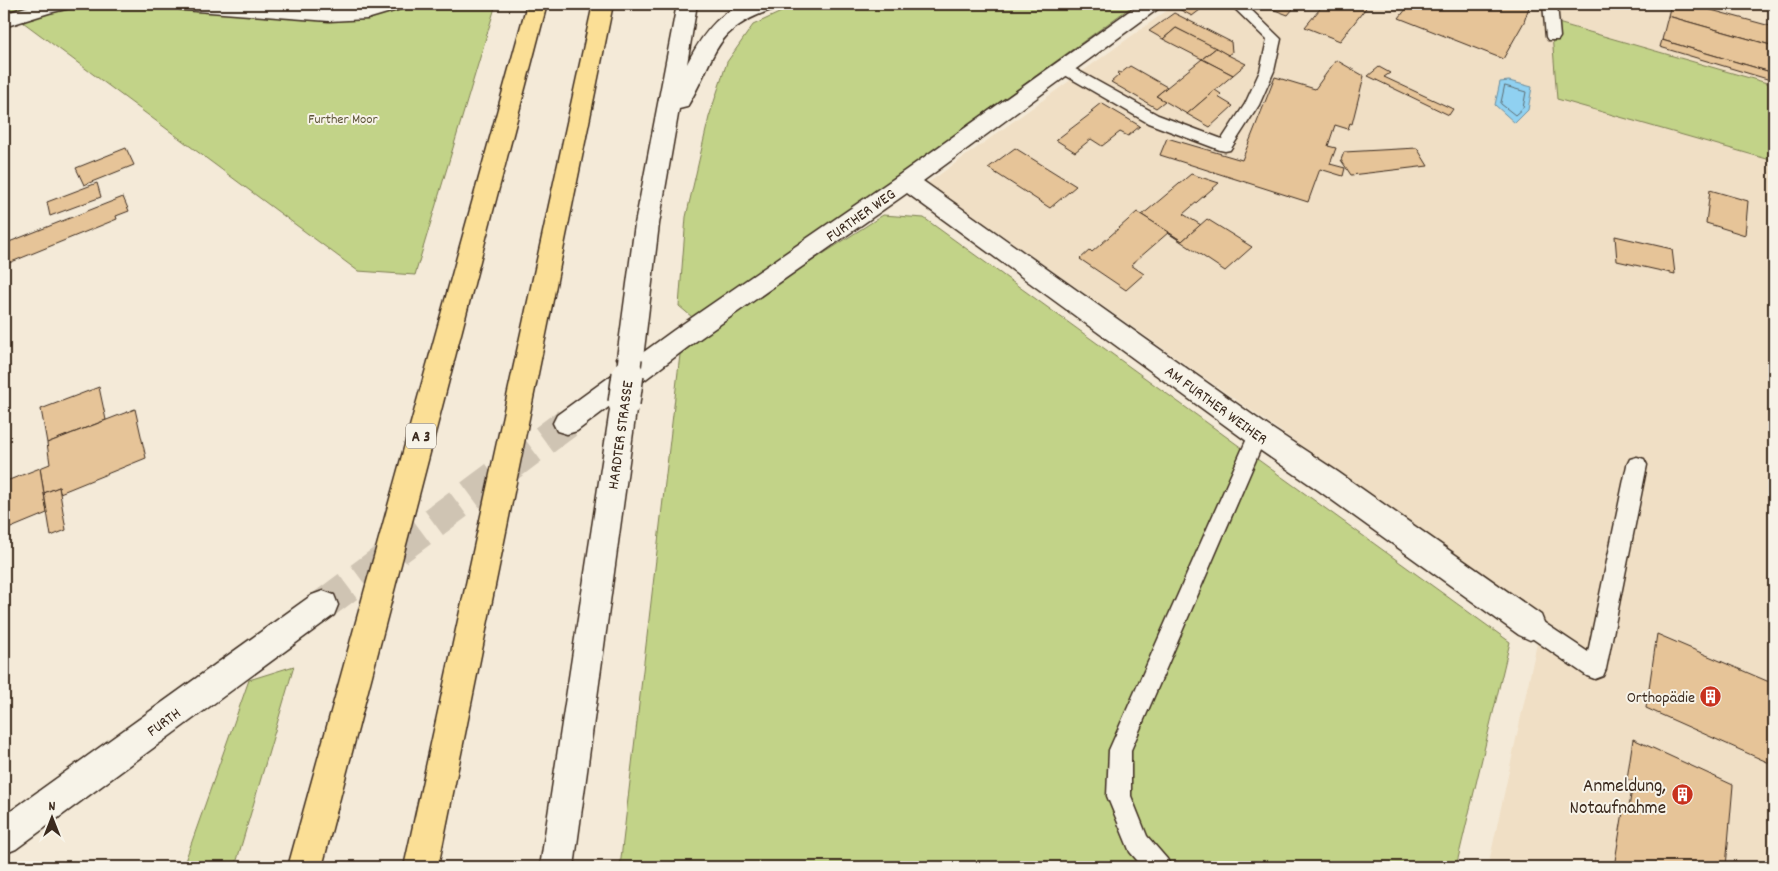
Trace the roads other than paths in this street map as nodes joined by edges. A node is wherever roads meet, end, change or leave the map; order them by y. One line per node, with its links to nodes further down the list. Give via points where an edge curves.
1 (63, 4): 11 (street)
2 (184, 4): 3 (street, via 329,15 367,13)
3 (398, 4)
4 (537, 4): 22 (highway, A 3)
5 (602, 4): 23 (highway)
6 (687, 4): 14 (street, HARDTER STRASSE)
7 (770, 4): 14 (street, via 732,19 718,30)
8 (1152, 4): 13 (street, FURTHER WEG)
9 (1236, 4): 13 (lane, via 1274,39 1267,71 1252,105 1225,146 1153,119)
10 (1550, 4): 12 (lane)
11 (4, 21)
12 (1553, 37)
13 (1063, 68): 15 (street, FURTHER WEG)
14 (665, 133): 24 (street, HARDTER STRASSE, bridge, via 647,224)
15 (907, 181): 16 (street, FURTHER WEG, via 683,337); 17 (street, AM FURTHER WEIHER)
16 (567, 423)
17 (1258, 434): 20 (street, AM FURTHER WEIHER); 25 (lane, via 1120,750 1119,796 1138,844)
18 (1637, 465): 20 (lane, via 1595,669)
19 (323, 605): 21 (street, FURTH)
20 (1530, 625)
21 (4, 837)
22 (306, 867)
23 (421, 867)
24 (557, 867)
25 (1159, 867)

